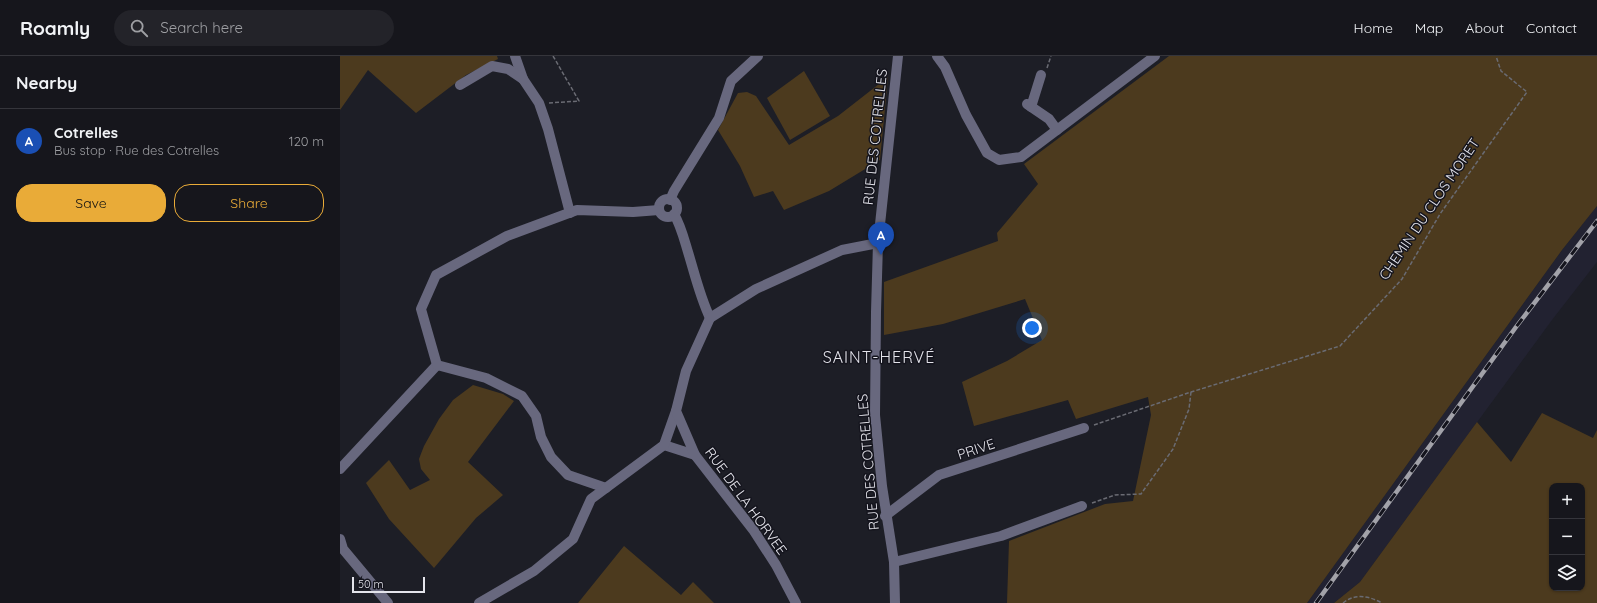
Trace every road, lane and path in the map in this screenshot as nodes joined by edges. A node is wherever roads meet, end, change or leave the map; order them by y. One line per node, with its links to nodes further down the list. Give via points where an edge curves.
1 (515, 56): 9 (street)
2 (553, 56): 11 (path, via 579,101)
3 (758, 56): 13 (street, via 731,81 719,118)
4 (898, 56): 17 (street, RUE DES COTRELLES)
5 (937, 56): 12 (street, via 945,67 986,153 999,160 1021,157)
6 (1496, 56): 20 (path, CHEMIN DU CLOS MORET, via 1501,71 1527,92 1440,214 1402,279 1340,346)
7 (1148, 58): 12 (street)
8 (1041, 75): 12 (street, via 1029,105 1049,119)
9 (523, 79): 10 (street, via 508,69 492,66); 11 (street)
10 (460, 85)
11 (539, 103): 15 (street)
12 (1057, 130)
13 (670, 200): 14 (street, via 662,202); 16 (street, via 676,206)
14 (659, 210): 15 (street); 16 (street, via 665,216)
15 (570, 212): 19 (street, via 507,236 436,275 421,309)
16 (674, 214): 18 (street, via 702,302)
17 (878, 243): 18 (street, via 842,250 756,289); 28 (street, RUE DES COTRELLES, via 875,416)
18 (710, 318): 21 (street, via 686,371)
19 (437, 365): 25 (street); 26 (street, via 486,378 522,396 536,416 541,437 551,457 568,475)
20 (1191, 392): 22 (path, CHEMIN DU CLOS MORET); 27 (path, via 1189,409 1173,449 1142,494 1115,495)
21 (676, 411): 23 (street); 24 (street, RUE DE LA HORVEE)
22 (1084, 428): 28 (street, PRIVE, via 939,475)
23 (664, 444): 24 (street); 26 (street)
24 (695, 455): 33 (street, RUE DE LA HORVEE, via 754,532 776,565)
25 (340, 469)
26 (606, 488): 32 (street, via 590,499 573,539 534,571)
27 (1082, 506): 30 (street, via 1001,536)
28 (886, 516): 30 (street, RUE DES COTRELLES)
29 (340, 539): 31 (street, via 343,549)
30 (894, 562): 34 (street, RUE DES COTRELLES)
31 (388, 603)
32 (479, 603)
33 (796, 603)
34 (894, 603)
35 (1343, 603): 36 (path, via 1356,596 1371,597)
36 (1382, 603)

